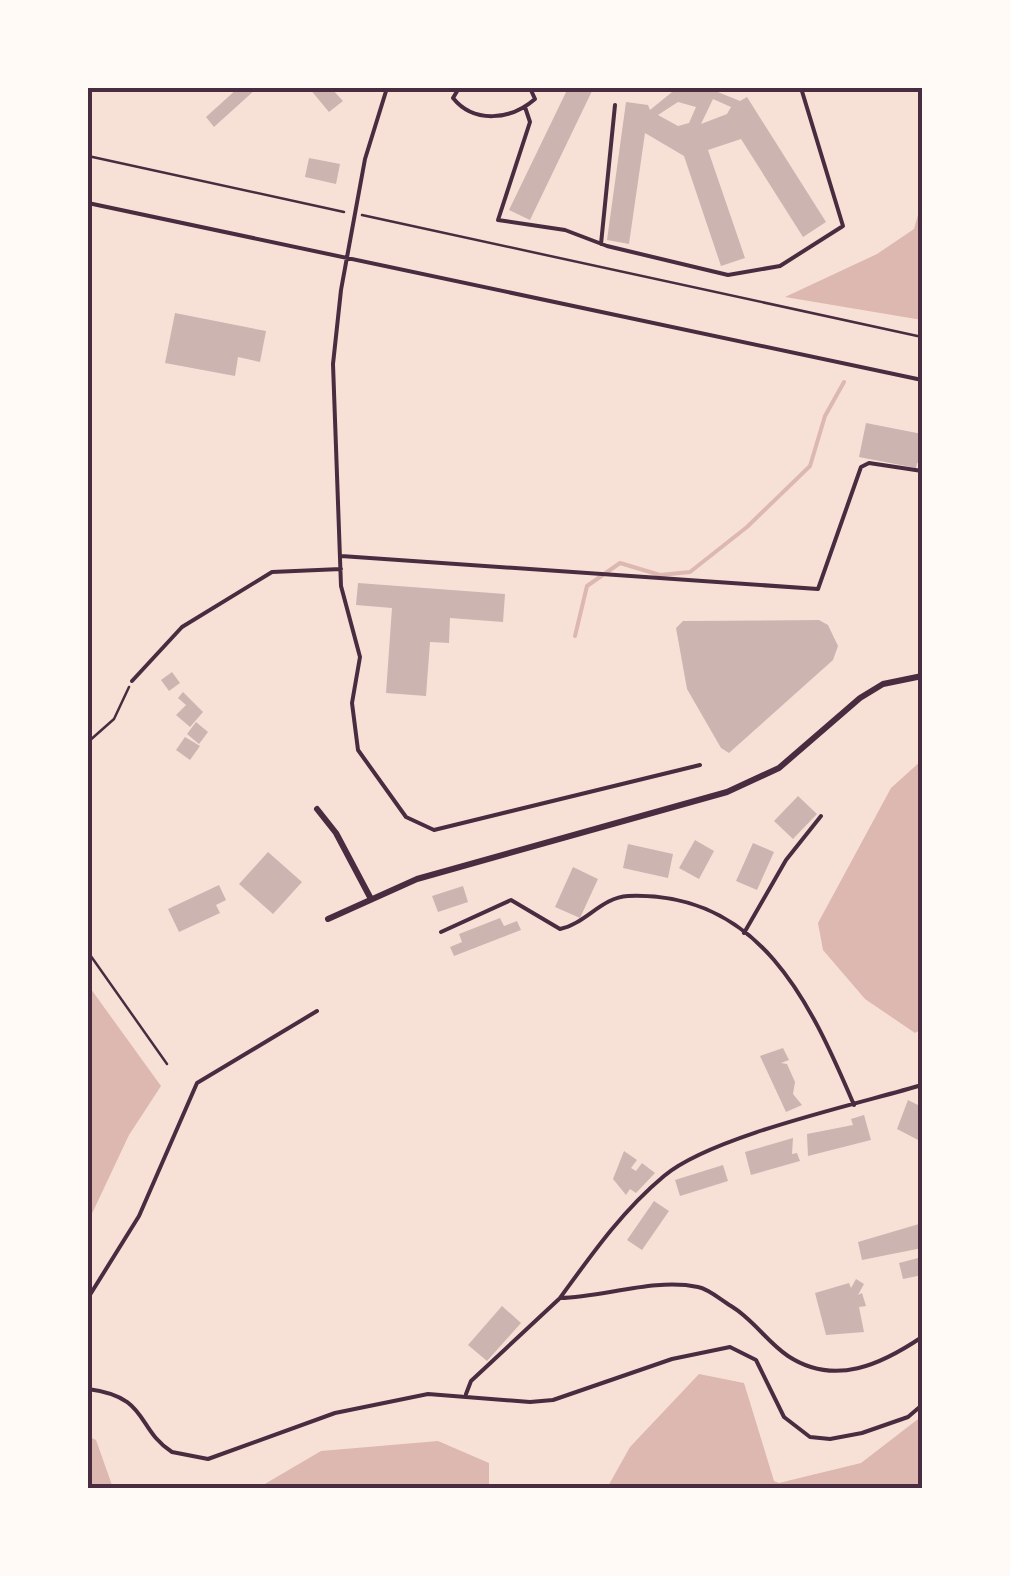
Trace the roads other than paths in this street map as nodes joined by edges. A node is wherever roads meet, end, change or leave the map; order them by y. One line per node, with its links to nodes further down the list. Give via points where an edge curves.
1 (388, 88): 11 (lane, via 366,159 333,364)
2 (459, 88): 6 (lane, via 452,98 476,114)
3 (530, 88): 6 (lane, via 535,99)
4 (802, 88): 8 (lane, via 842,226 780,266 728,275)
5 (615, 106): 8 (lane)
6 (525, 108): 8 (lane, via 530,122 498,220 564,230)
7 (88, 204): 9 (lane)
8 (601, 244)
9 (922, 380)
10 (922, 470): 11 (lane, via 860,467 818,589)
11 (340, 556): 12 (lane)
12 (341, 569): 14 (lane, via 272,572 182,628); 15 (lane, via 360,657 352,704 358,750 406,816 434,830)
13 (922, 676): 18 (street, via 872,691 778,768 727,792 417,879)
14 (132, 681)
15 (700, 765)
16 (317, 810): 18 (street)
17 (821, 816): 21 (lane, via 786,860)
18 (371, 899): 19 (street)
19 (328, 919)
20 (441, 932): 21 (lane, via 511,900 551,927 567,928 625,896 723,913)
21 (744, 933): 24 (lane, via 801,991)
22 (317, 1011): 25 (lane, via 198,1082 139,1216)
23 (922, 1085): 24 (lane)
24 (854, 1105): 26 (lane, via 719,1146 666,1173 612,1225)
25 (88, 1298)
26 (560, 1298): 27 (lane, via 700,1287 748,1316 786,1356 812,1368 849,1371 886,1363); 29 (lane, via 471,1380)
27 (922, 1337)
28 (88, 1389): 29 (lane, via 124,1399 172,1452 208,1458 335,1413 428,1394)
29 (466, 1394): 30 (lane, via 553,1400 672,1359 730,1347 756,1360 784,1417 810,1436 862,1434)
30 (922, 1405)

